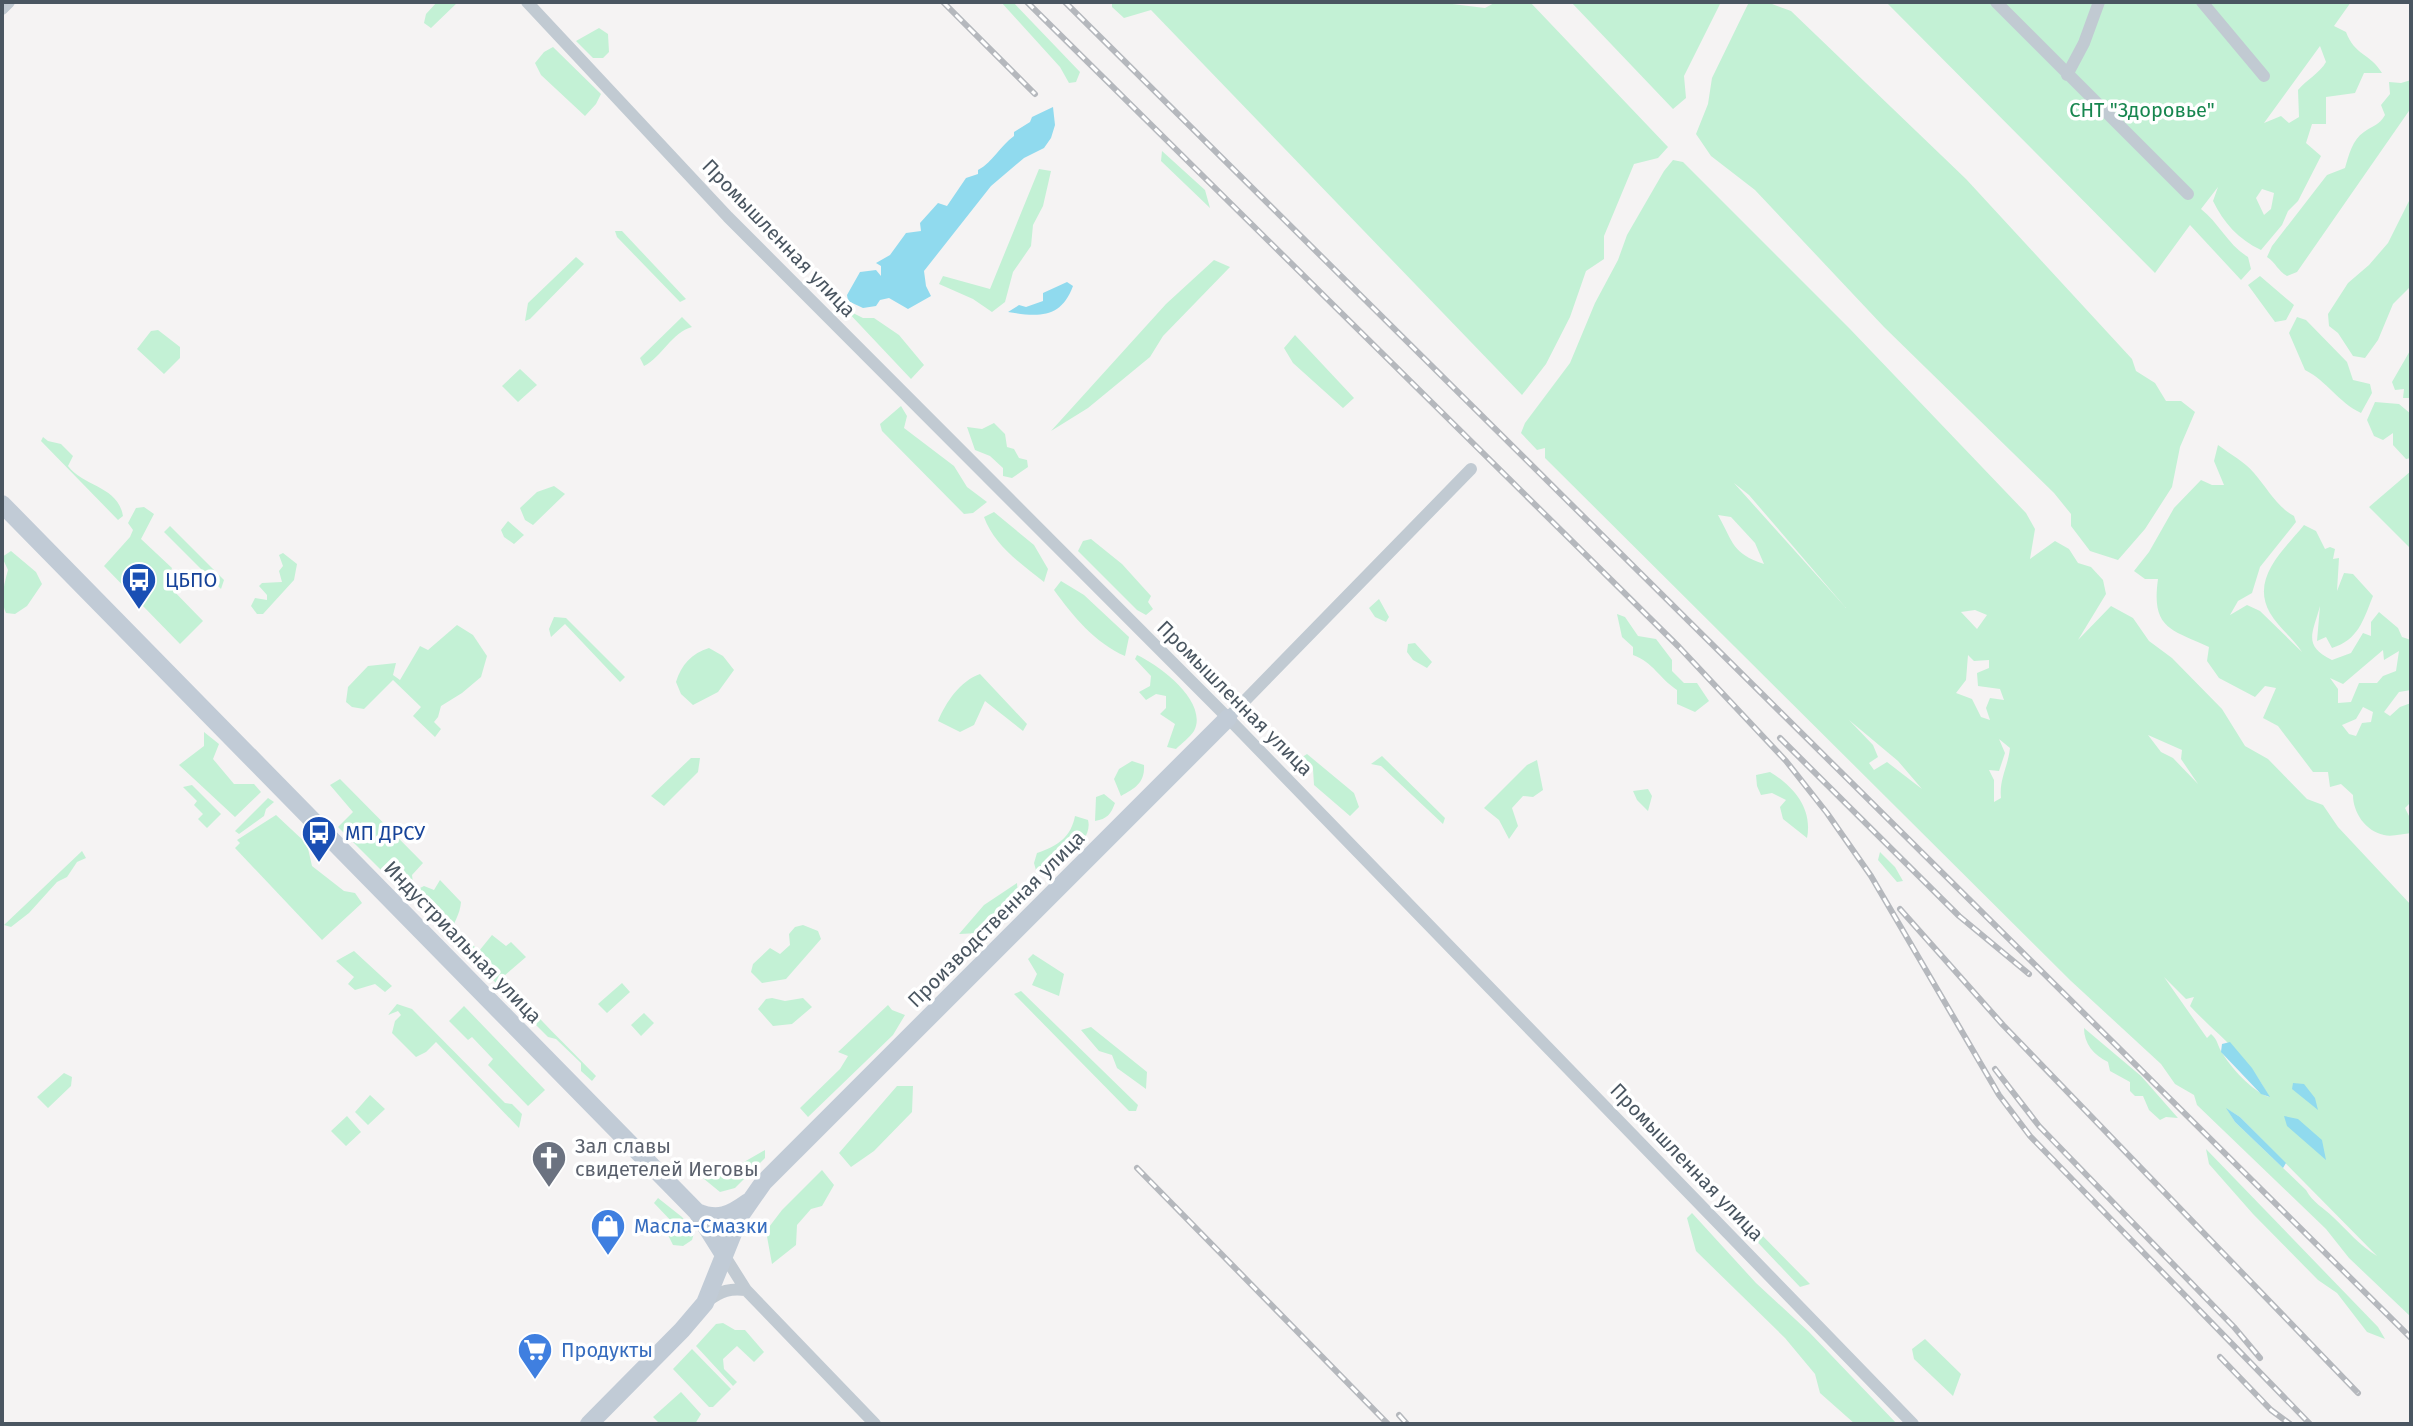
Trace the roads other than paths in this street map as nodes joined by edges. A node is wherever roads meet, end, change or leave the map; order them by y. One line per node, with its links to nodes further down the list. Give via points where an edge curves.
1 (9, 2): 6 (street)
2 (527, 2): 12 (street, Промышленная улица, via 728,217)
3 (1996, 2): 7 (street)
4 (2099, 2): 7 (street)
5 (2202, 2): 8 (street)
6 (2, 9)
7 (2067, 75): 9 (street)
8 (2264, 76)
9 (2188, 194)
10 (1471, 469): 12 (street, Производственная улица)
11 (2, 504): 14 (main road, Индустриальная улица)
12 (1228, 718): 13 (main road, Производственная улица); 20 (street, Промышленная улица)
13 (750, 1200): 14 (main road, via 721,1217); 15 (main road, Производственная улица)
14 (697, 1212): 15 (main road, Индустриальная улица)
15 (724, 1255): 16 (street, Индустриальная улица); 17 (main road, Производственная улица)
16 (746, 1290): 17 (street, via 720,1291); 19 (street, Индустриальная улица)
17 (705, 1303): 18 (main road, Производственная улица)
18 (589, 1424)
19 (875, 1424)
20 (1913, 1424)

